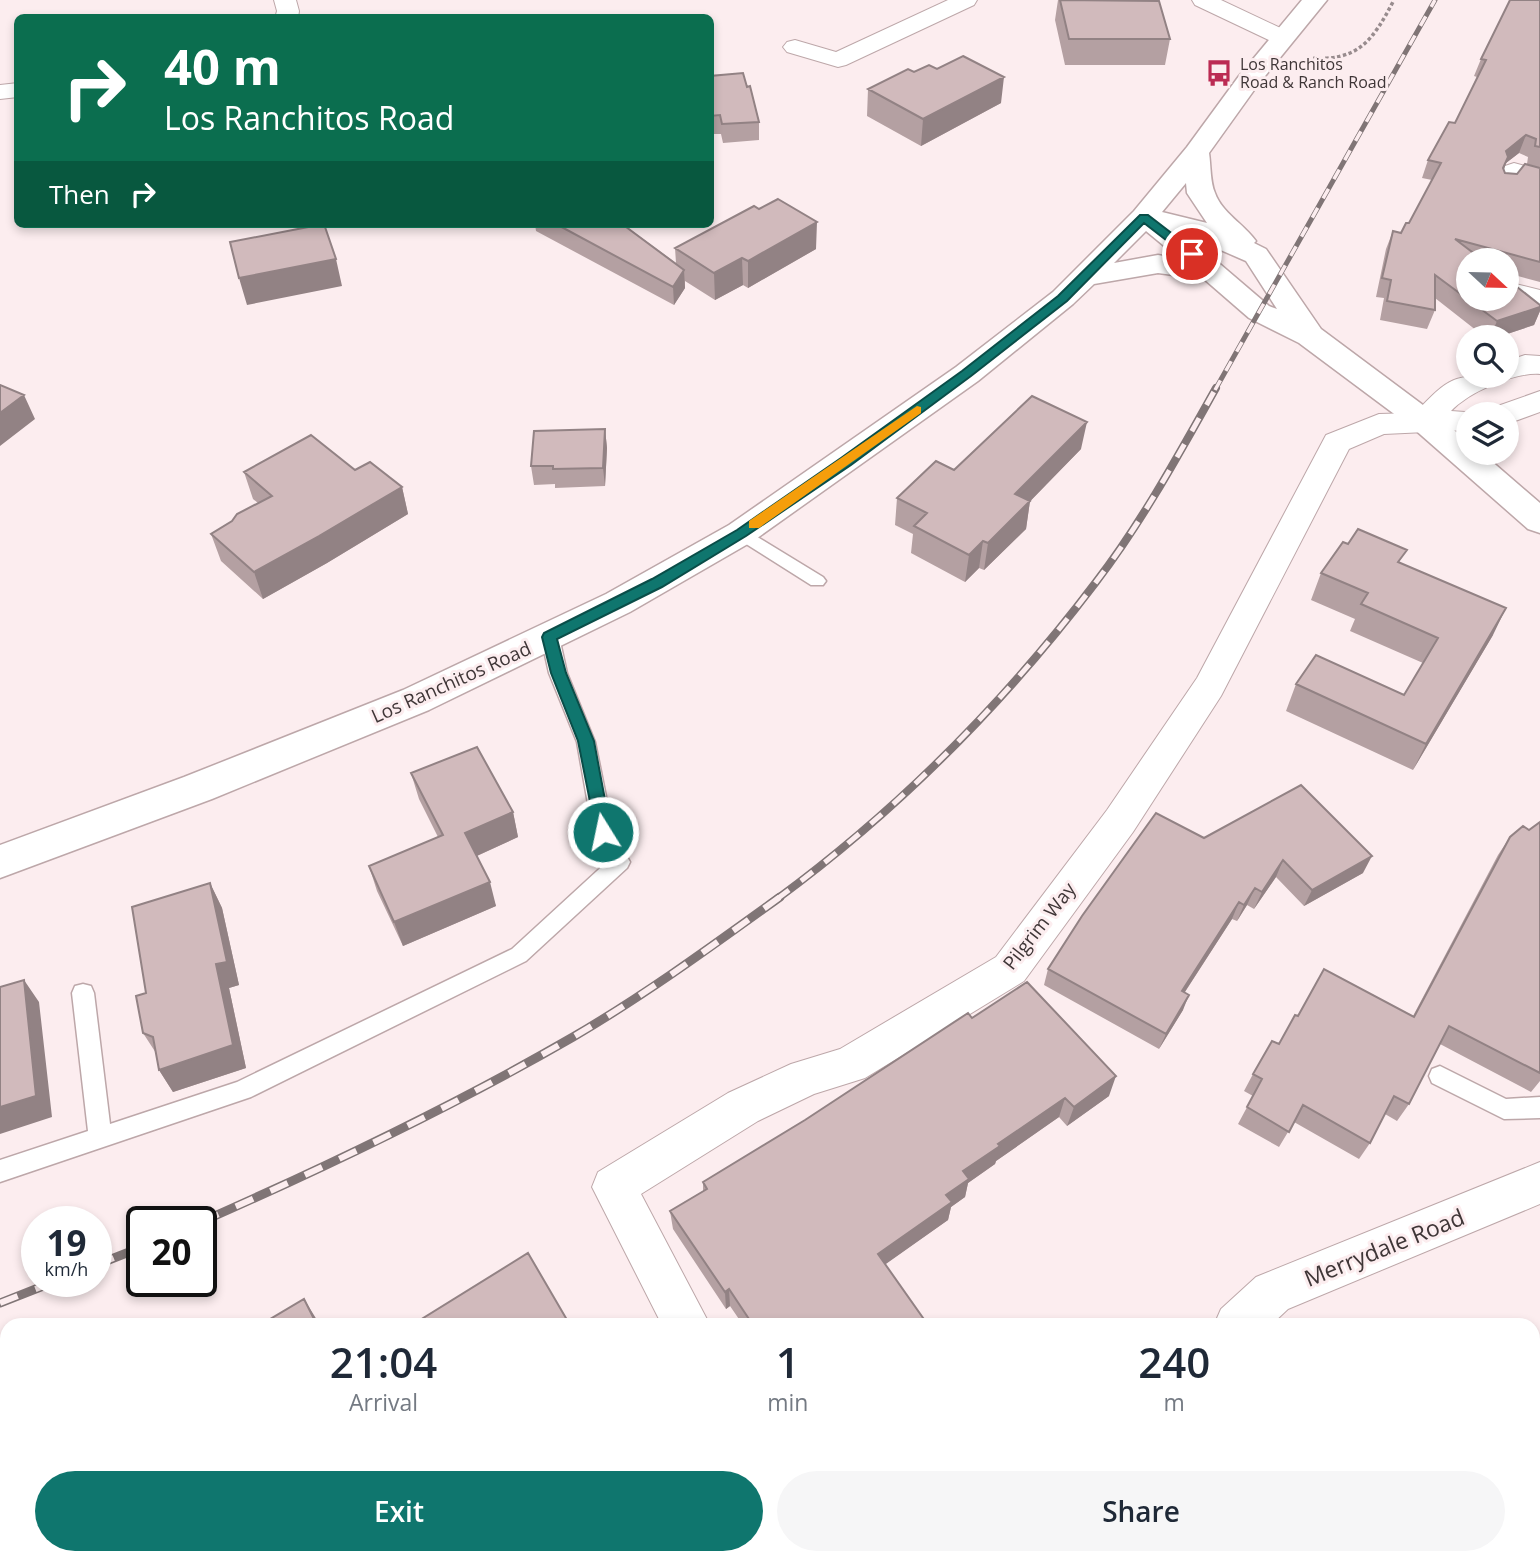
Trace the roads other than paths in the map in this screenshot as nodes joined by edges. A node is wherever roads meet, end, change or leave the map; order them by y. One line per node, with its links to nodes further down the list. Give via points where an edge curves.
1 (966, 0): 5 (street, via 838,60)
2 (1203, 0): 4 (street)
3 (1315, 0): 4 (main road, Los Ranchitos Road)
4 (1283, 38): 6 (main road, Los Ranchitos Road)
5 (795, 47)
6 (1196, 153): 9 (main road, Los Ranchitos Road); 10 (main road, via 1201,193 1214,214)
7 (1513, 172): 8 (street)
8 (1540, 178)
9 (1144, 217): 10 (main road, via 1206,231); 11 (main road); 12 (main road, Los Ranchitos Road)
10 (1256, 255): 15 (main road)
11 (1212, 272): 12 (main road, via 1158,264); 15 (main road, via 1259,312)
12 (1087, 276): 24 (main road, Los Ranchitos Road, via 967,374)
13 (1519, 293): 14 (street)
14 (1540, 298)
15 (1310, 336): 22 (main road)
16 (1540, 365): 17 (street)
17 (1519, 366)
18 (1461, 388): 22 (street)
19 (1540, 401): 20 (street)
20 (1519, 409)
21 (1456, 420): 22 (street)
22 (1424, 421): 23 (main road); 34 (street, Pilgrim Way, via 1379,424 1337,442 1209,687 1120,821 1010,969 850,1065 806,1077 743,1107 614,1187)
23 (1540, 521)
24 (741, 533): 25 (lane); 26 (main road, Los Ranchitos Road, via 657,583)
25 (817, 581)
26 (550, 637): 27 (main road, Los Ranchitos Road, via 416,699); 31 (lane, via 558,673 586,741 603,832 620,862 519,955 243,1090)
27 (0, 862)
28 (83, 993): 31 (lane)
29 (1440, 1076): 30 (lane, via 1504,1109)
30 (1540, 1107)
31 (100, 1137): 32 (lane)
32 (0, 1171)
33 (1540, 1183): 35 (street, Merrydale Road, via 1272,1293)
34 (683, 1318)
35 (1245, 1318)

